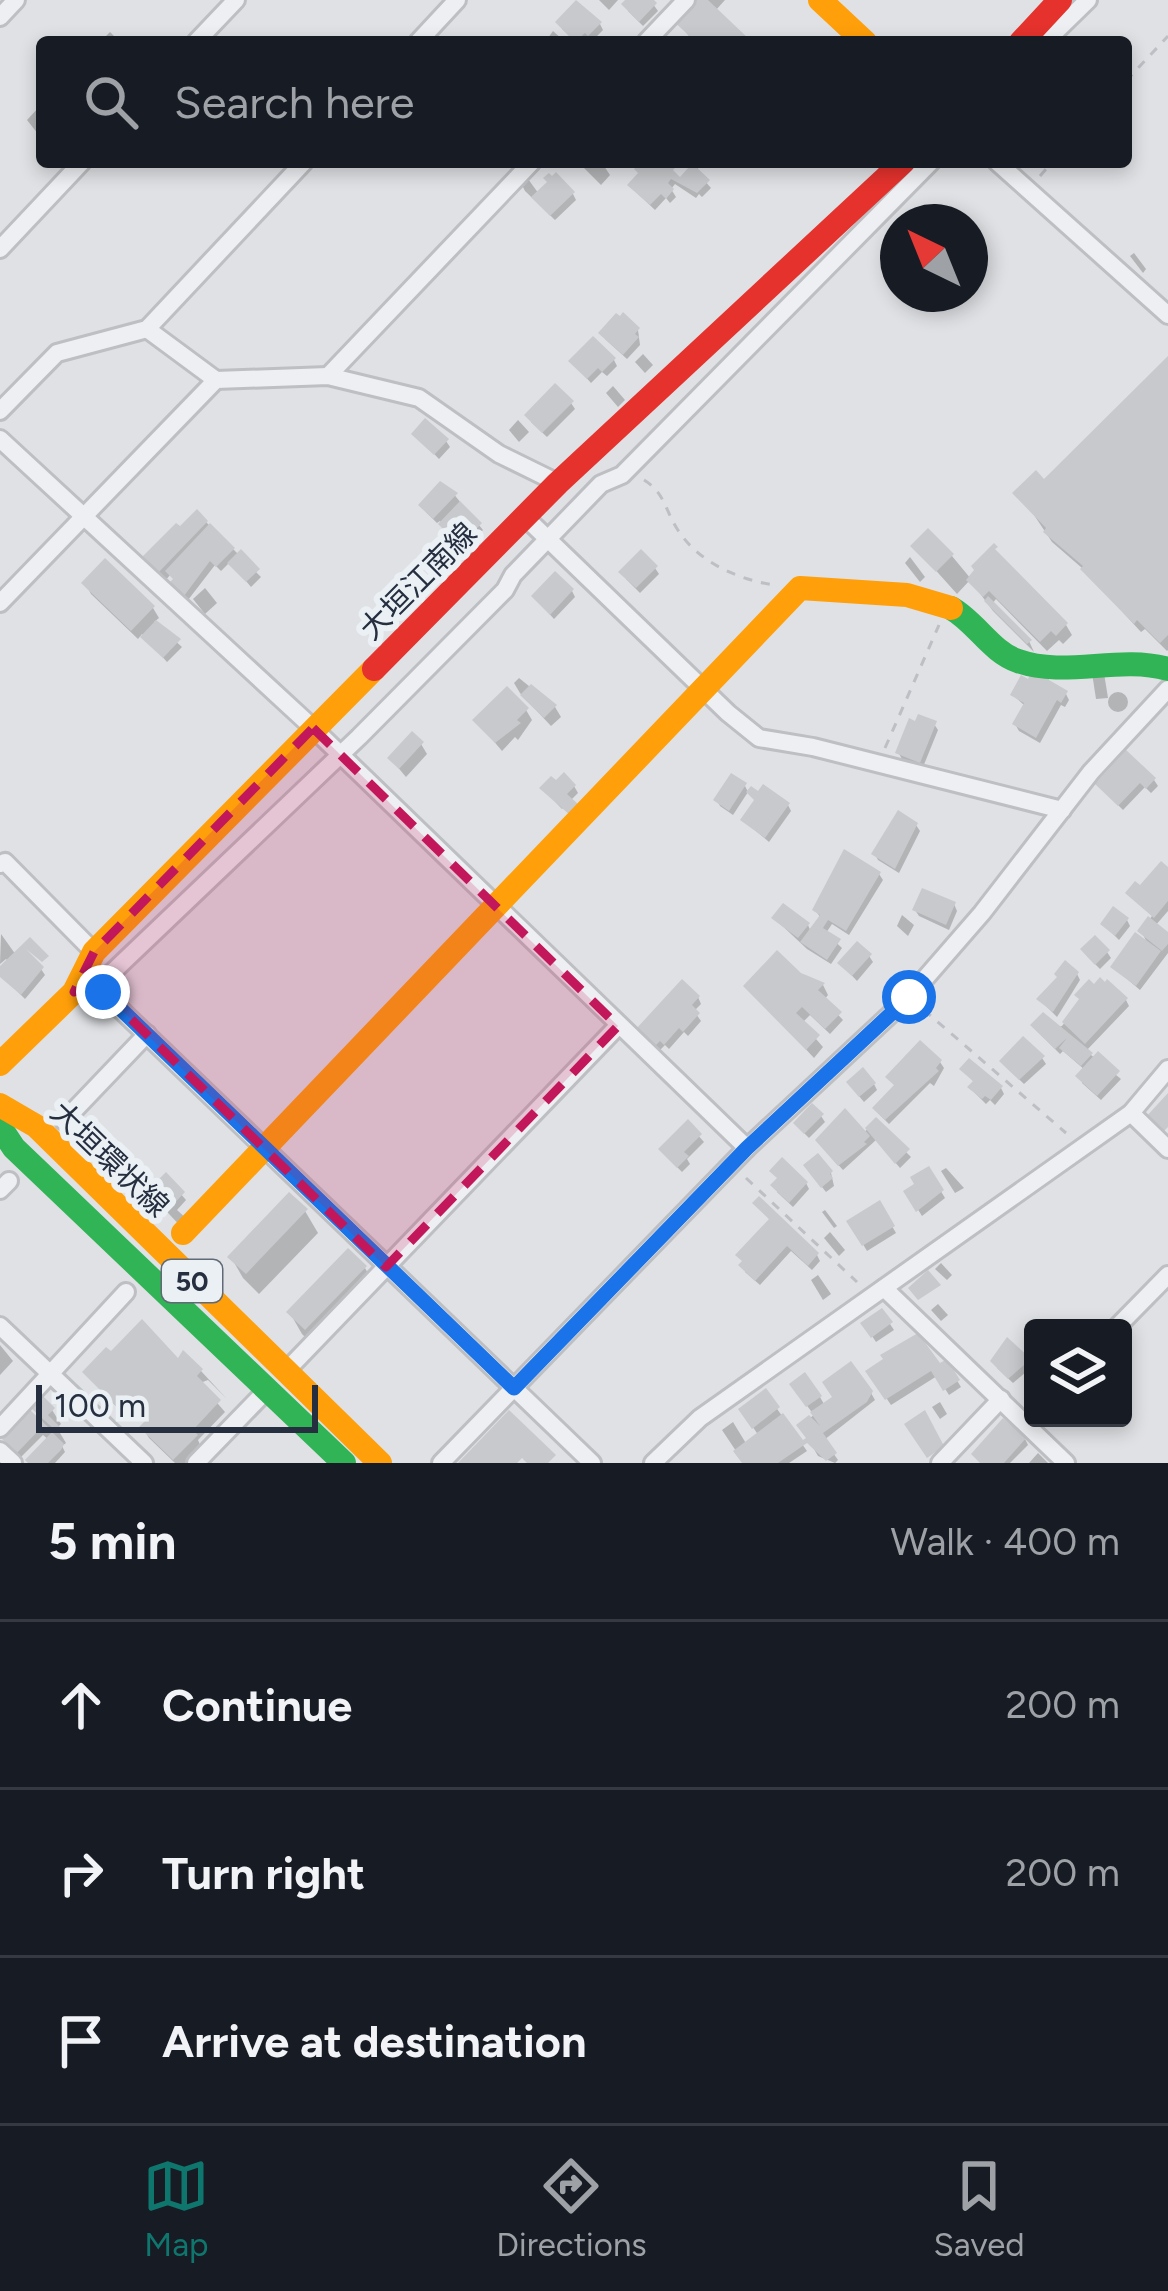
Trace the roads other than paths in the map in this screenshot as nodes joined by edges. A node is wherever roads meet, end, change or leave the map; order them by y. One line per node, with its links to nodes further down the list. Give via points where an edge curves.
1 (16, 0): 8 (street)
2 (236, 0): 9 (street)
3 (457, 0): 10 (street)
4 (686, 0): 11 (street)
5 (820, 0): 12 (main road)
6 (1060, 0): 13 (main road)
7 (1088, 0): 14 (street)
8 (0, 16)
9 (202, 36)
10 (424, 36)
11 (652, 36)
12 (859, 36)
13 (1027, 36)
14 (1051, 36)
15 (76, 168): 21 (street)
16 (298, 168): 23 (street)
17 (526, 168): 24 (street)
18 (897, 168): 28 (main road, 大垣江南線)
19 (925, 168): 31 (street, via 626,470)
20 (1004, 168): 22 (street)
21 (0, 249)
22 (1168, 314)
23 (146, 329): 25 (street); 26 (street, via 57,353)
24 (328, 376): 25 (street); 28 (street, via 419,398)
25 (216, 380): 30 (street)
26 (0, 411)
27 (0, 439): 30 (street)
28 (558, 483): 29 (main road, 大垣江南線)
29 (525, 517): 31 (street); 36 (main road, 大垣江南線)
30 (85, 519): 32 (street); 36 (street)
31 (548, 538): 34 (street); 37 (street)
32 (0, 603)
33 (1168, 669): 34 (main road, via 1121,661 1024,664 946,607 909,596 800,588)
34 (705, 688): 38 (street, via 759,738); 40 (main road)
35 (1168, 688): 38 (street)
36 (313, 728): 37 (street); 41 (main road, 大垣江南線)
37 (339, 756): 40 (street); 42 (street)
38 (1062, 810): 51 (street, via 909,997)
39 (0, 864): 41 (street)
40 (495, 908): 43 (street); 52 (main road)
41 (94, 952): 42 (main road, 大垣江南線)
42 (84, 988): 44 (street); 45 (main road, 大垣江南線)
43 (618, 1027): 51 (street); 55 (street)
44 (147, 1034): 49 (street); 52 (street)
45 (0, 1064)
46 (1168, 1070): 48 (street)
47 (0, 1105): 61 (main road, 大垣環状線 / 50, via 36,1126)
48 (1131, 1113): 53 (street); 58 (street)
49 (64, 1121)
50 (0, 1127): 64 (main road, 大垣環状線 / 50)
51 (747, 1148): 63 (street)
52 (264, 1149): 54 (main road); 55 (street)
53 (1168, 1149)
54 (183, 1233)
55 (386, 1267): 61 (street); 63 (street)
56 (1168, 1275): 59 (street)
57 (126, 1292): 62 (street)
58 (878, 1293): 65 (street); 77 (street, via 700,1418)
59 (1125, 1319)
60 (0, 1326): 62 (street)
61 (286, 1370): 74 (main road, 大垣環状線 / 50)
62 (50, 1374): 67 (street); 71 (street)
63 (514, 1388): 75 (street); 76 (street)
64 (267, 1390): 72 (street); 73 (main road, 大垣環状線 / 50)
65 (1000, 1399): 66 (street); 78 (street)
66 (1024, 1414)
67 (0, 1427)
68 (1036, 1427): 79 (street)
69 (0, 1451): 70 (street)
70 (13, 1463)
71 (144, 1463)
72 (196, 1463)
73 (344, 1463)
74 (380, 1463)
75 (441, 1463)
76 (592, 1463)
77 (653, 1463)
78 (940, 1463)
79 (1066, 1463)

